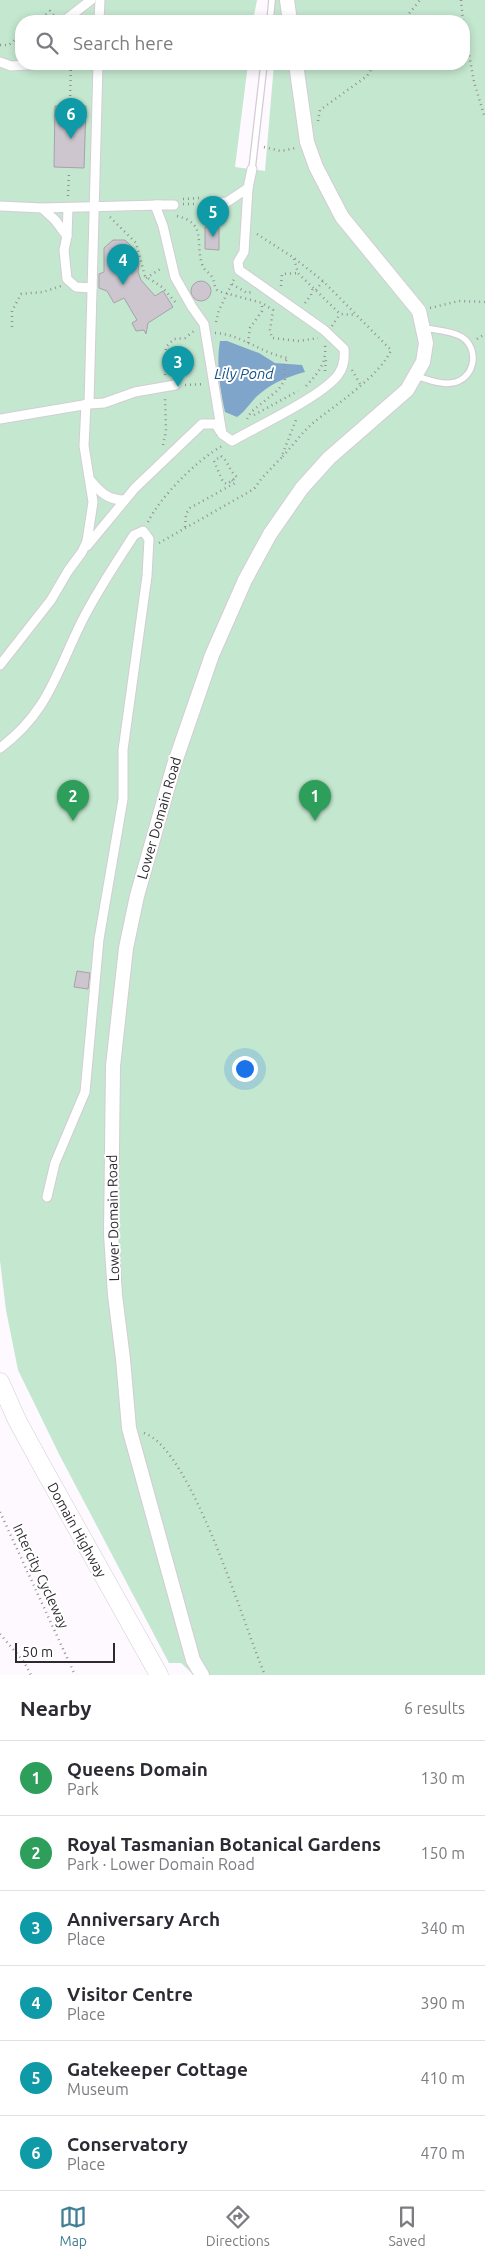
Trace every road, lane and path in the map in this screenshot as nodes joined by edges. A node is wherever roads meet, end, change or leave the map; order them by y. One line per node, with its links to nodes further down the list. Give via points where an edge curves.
1 (91, 0): 7 (street)
2 (100, 0): 8 (street)
3 (272, 0): 9 (lane)
4 (287, 0): 10 (street)
5 (420, 0): 11 (path)
6 (460, 0): 12 (path)
7 (72, 15)
8 (99, 15)
9 (271, 15)
10 (289, 15)
11 (408, 15)
12 (462, 15)
13 (15, 40): 14 (path, via 9,45)
14 (0, 45)
15 (470, 60): 26 (path)
16 (0, 62): 18 (street)
17 (15, 63): 18 (street)
18 (12, 66): 19 (street)
19 (15, 66)
20 (71, 70): 25 (path)
21 (98, 70): 36 (street)
22 (263, 70): 28 (lane)
23 (297, 70): 27 (street, Lower Domain Road)
24 (370, 70): 27 (path, via 367,76 320,110 316,129)
25 (70, 101)
26 (485, 118)
27 (307, 142): 28 (path, via 292,150 281,151); 58 (street, Lower Domain Road, via 342,217)
28 (255, 145): 29 (lane)
29 (252, 169): 31 (street)
30 (69, 172): 38 (path)
31 (248, 188): 32 (street, via 227,202); 41 (street, via 244,252 238,262)
32 (206, 204): 34 (path)
33 (155, 205): 34 (street); 36 (street); 53 (path, via 171,216 192,222 196,227 203,266 212,277 214,287); 57 (street, via 175,277)
34 (179, 205)
35 (0, 206): 37 (street)
36 (98, 206): 38 (street); 44 (path, via 136,243); 50 (street)
37 (42, 208): 38 (street); 39 (street)
38 (68, 208): 39 (street)
39 (67, 236): 47 (street, via 64,265 67,279)
40 (294, 258): 43 (path)
41 (239, 270): 48 (path); 54 (street)
42 (156, 271): 44 (path)
43 (298, 273): 49 (path); 54 (path, via 282,274 281,288)
44 (145, 277): 45 (path); 57 (path, via 162,287 183,310)
45 (142, 280)
46 (323, 281): 51 (path)
47 (71, 282): 50 (street, via 76,287); 62 (path, via 43,292 21,294 12,311)
48 (232, 284): 52 (path, via 247,293); 53 (path)
49 (313, 287): 51 (path); 59 (path)
50 (92, 288): 68 (street)
51 (316, 290): 60 (path, via 340,314)
52 (253, 291)
53 (227, 294): 56 (path); 65 (path, via 213,333)
54 (275, 296): 59 (street)
55 (485, 302): 58 (path, via 459,300)
56 (262, 303): 64 (path, via 273,310 272,338 299,341); 65 (path, via 262,311 250,328)
57 (192, 307): 61 (street)
58 (419, 311): 63 (street, Lower Domain Road)
59 (300, 313): 64 (street)
60 (358, 314)
61 (201, 320): 67 (path, via 192,333 185,338 174,339 166,347); 73 (street)
62 (12, 327)
63 (424, 328): 66 (street, Lower Domain Road, via 423,362); 66 (lane, via 461,336 474,356 471,370 463,379 451,383)
64 (326, 334): 69 (street, via 344,349 342,366 330,382); 70 (path, via 326,358 307,385)
65 (248, 343): 70 (path, via 288,358 284,363 286,378 278,390 251,412)
66 (416, 376): 89 (street, Lower Domain Road, via 394,403 329,458 302,488 270,534 245,580 191,713 137,896 126,948 113,1066 111,1234)
67 (170, 386): 68 (street); 77 (path)
68 (88, 404): 71 (street); 78 (street, via 84,446)
69 (296, 405): 74 (street); 81 (path, via 297,416 281,458 254,490)
70 (249, 418): 72 (path)
71 (0, 419)
72 (243, 421)
73 (222, 434): 74 (street); 77 (street, via 216,424 202,424)
74 (232, 440): 75 (path)
75 (212, 451): 76 (path); 82 (path, via 152,513)
76 (218, 459): 79 (path, via 221,456 227,460 230,471 237,477); 79 (path, via 214,462 215,469 223,482 227,484)
77 (164, 460): 80 (street)
78 (90, 480): 80 (street, via 102,494 114,500); 84 (street, via 92,522)
79 (232, 480): 81 (path, via 235,483 190,508)
80 (125, 500): 84 (street)
81 (184, 528): 83 (path)
82 (144, 531): 83 (street, via 149,539); 86 (street, via 134,535 101,587 36,716)
83 (147, 551): 87 (street, via 147,576 123,750 123,799 99,939 85,1092 55,1163)
84 (82, 552): 85 (street, via 51,600)
85 (0, 664)
86 (0, 748)
87 (47, 1197)
88 (0, 1382): 94 (main road, Domain Highway, via 42,1466)
89 (129, 1428): 95 (street, Lower Domain Road, via 193,1660); 96 (path, via 157,1440 204,1516)
90 (0, 1512): 93 (path, Intercity Cycleway)
91 (0, 1634): 92 (path)
92 (31, 1675)
93 (75, 1675)
94 (160, 1675)
95 (202, 1675)
96 (265, 1675)

